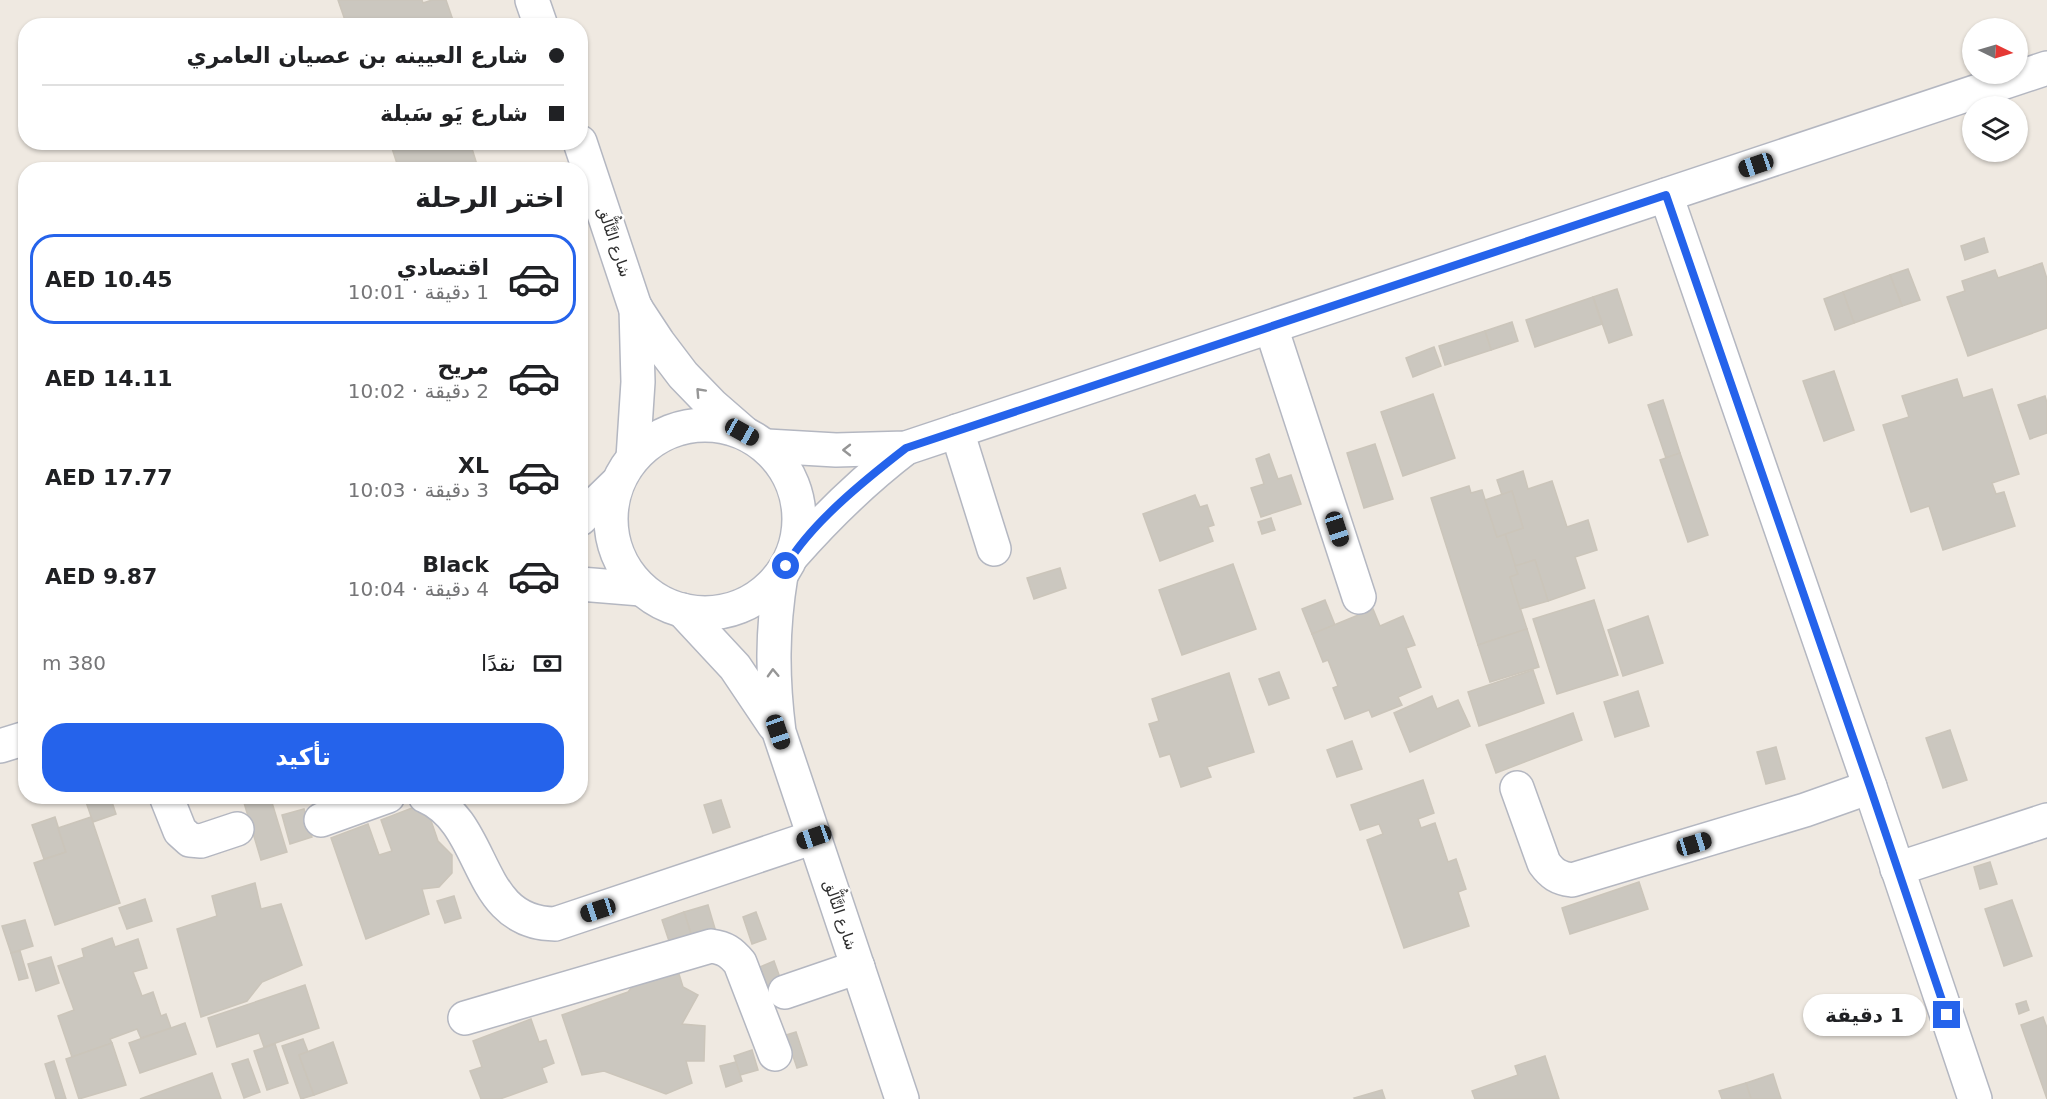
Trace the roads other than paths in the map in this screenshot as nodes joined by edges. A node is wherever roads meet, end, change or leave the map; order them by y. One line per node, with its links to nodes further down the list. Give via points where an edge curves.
1 (532, 0): 2 (street)
2 (538, 18)
3 (2047, 68): 5 (street)
4 (588, 166): 6 (street, شارع التَّألُّق)
5 (1666, 195): 7 (street); 22 (street)
6 (635, 307): 9 (street, شارع التَّألُّق, one-way to 6, via 712,405 683,375); 11 (street, شارع التَّألُّق, via 638,382)
7 (1270, 327): 8 (street); 17 (street)
8 (957, 432): 10 (street); 13 (street)
9 (755, 439): 10 (street, one-way to 9, via 836,450); 11 (street, via 720,426 696,425 673,430 651,441); 14 (street, via 790,479 797,498 797,538)
10 (906, 448): 14 (street, via 845,499)
11 (625, 471): 12 (street); 16 (street, via 612,507 612,530 617,551)
12 (588, 510)
13 (994, 549)
14 (786, 566): 18 (street, via 766,591 747,604 726,611); 19 (street, شارع التَّألُّق, one-way to 14, via 772,653 775,614)
15 (588, 585): 16 (street)
16 (641, 589): 18 (street)
17 (1359, 597)
18 (682, 610): 19 (street, شارع التَّألُّق, via 735,667)
19 (778, 732): 30 (street, شارع التَّألُّق)
20 (18, 740): 21 (street)
21 (0, 746)
22 (1870, 787): 23 (street, via 1572,880 1551,873 1544,863); 31 (street)
23 (1517, 788)
24 (169, 804): 29 (street, via 180,831 190,840 201,841)
25 (366, 804): 27 (street)
26 (440, 804): 30 (street, via 458,822 502,902 519,917 542,924 555,924)
27 (321, 820)
28 (2047, 820): 31 (street)
29 (237, 829)
30 (814, 837): 32 (street, شارع التَّألُّق)
31 (1897, 869): 37 (street)
32 (858, 967): 33 (street); 36 (street, شارع التَّألُّق)
33 (770, 997): 34 (street, via 732,953 711,946); 35 (street)
34 (465, 1018)
35 (775, 1054)
36 (902, 1099)
37 (1975, 1099)

